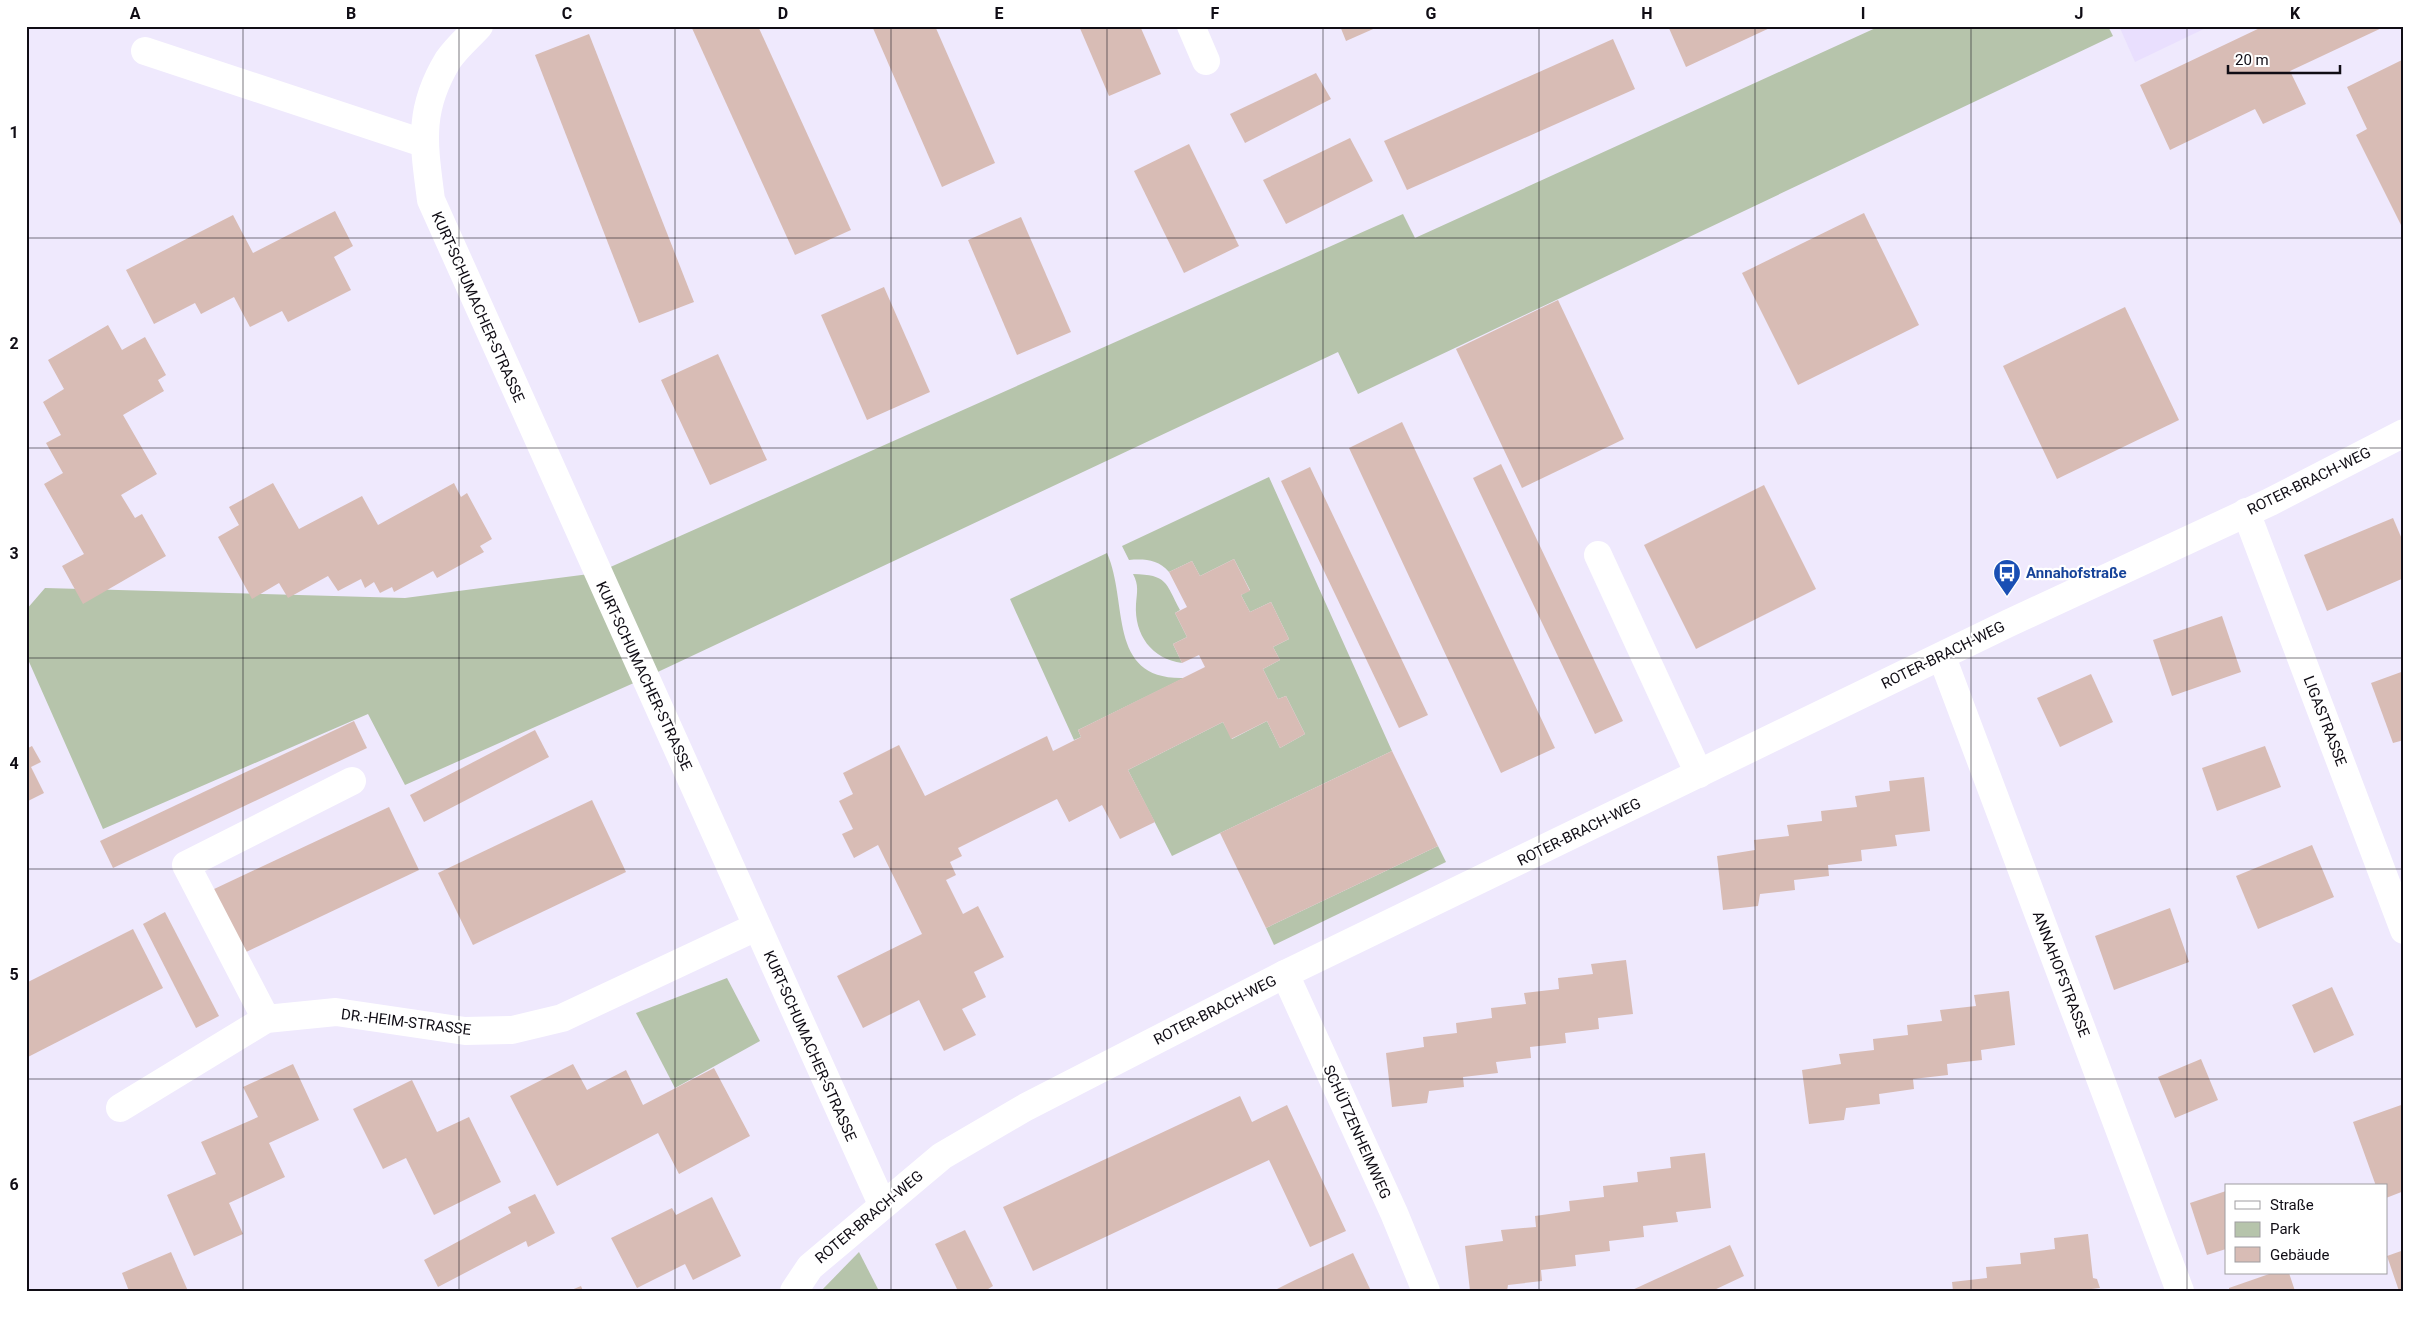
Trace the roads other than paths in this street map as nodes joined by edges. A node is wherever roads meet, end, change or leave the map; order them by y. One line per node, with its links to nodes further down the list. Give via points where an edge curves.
1 (479, 26): 5 (street, KURT-SCHUMACHER-STRASSE, via 449,59 429,100)
2 (1191, 26): 4 (street)
3 (145, 51): 5 (street)
4 (1206, 62)
5 (424, 143): 12 (street, KURT-SCHUMACHER-STRASSE, via 431,200 666,720)
6 (2404, 434): 7 (street, ROTER-BRACH-WEG)
7 (2246, 512): 9 (street, ROTER-BRACH-WEG); 13 (street, LIGASTRASSE)
8 (1598, 555): 10 (street)
9 (1942, 656): 10 (street, ROTER-BRACH-WEG); 20 (street, ANNAHOFSTRASSE)
10 (1699, 774): 14 (street, ROTER-BRACH-WEG)
11 (352, 782): 15 (street, via 186,865)
12 (756, 928): 15 (street, DR.-HEIM-STRASSE, via 562,1018 512,1030 465,1032 336,1012); 17 (street, KURT-SCHUMACHER-STRASSE)
13 (2404, 930)
14 (1285, 974): 17 (street, ROTER-BRACH-WEG, via 1026,1107 942,1156); 19 (street, SCHÜTZENHEIMWEG)
15 (266, 1019): 16 (street, DR.-HEIM-STRASSE)
16 (120, 1108)
17 (882, 1204): 18 (street, ROTER-BRACH-WEG, via 810,1268)
18 (794, 1291)
19 (1426, 1291)
20 (2180, 1291)

